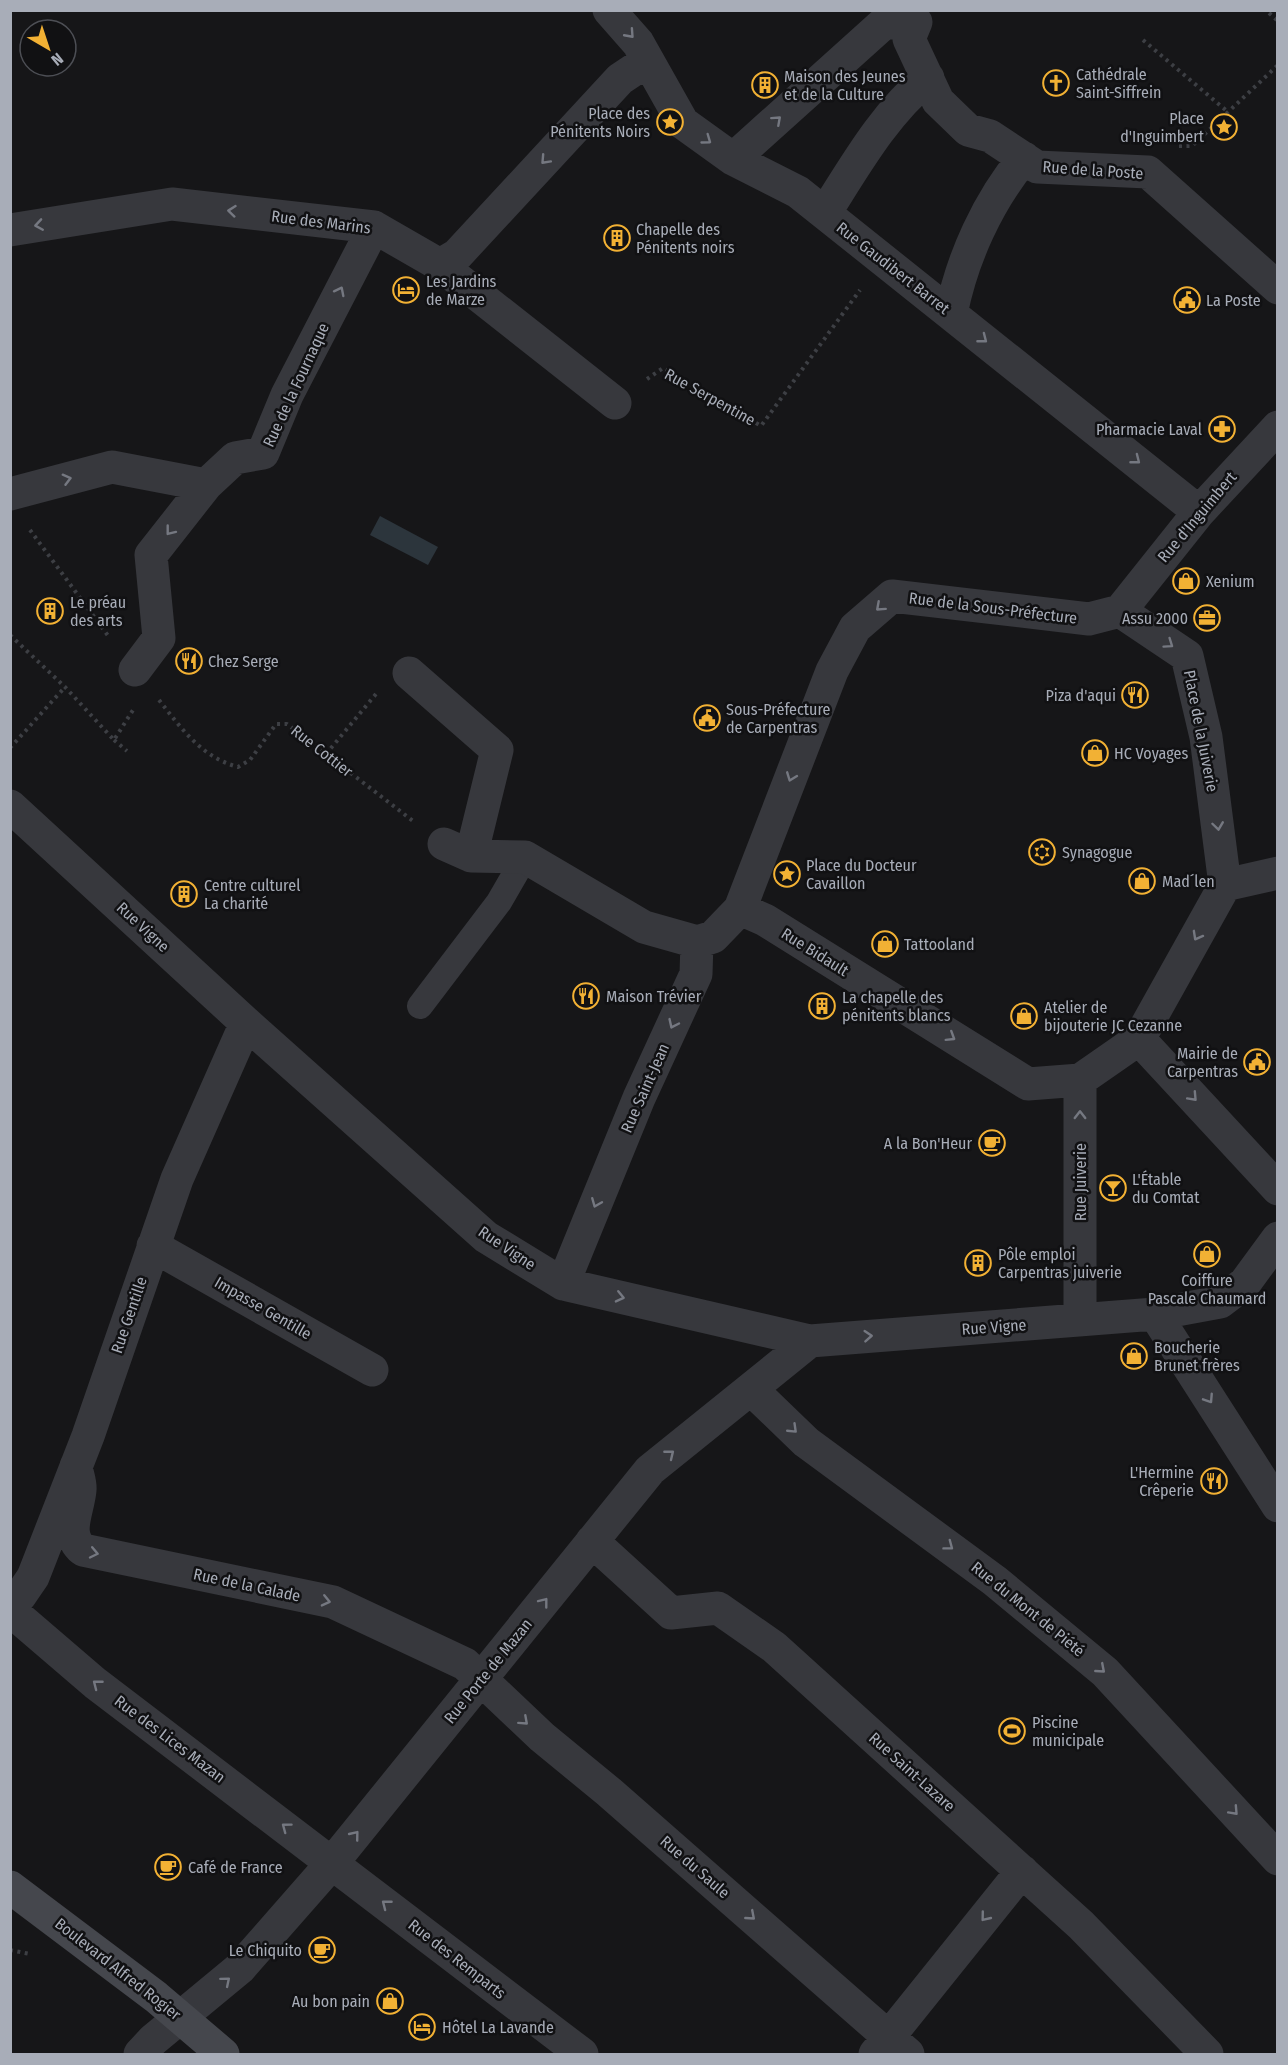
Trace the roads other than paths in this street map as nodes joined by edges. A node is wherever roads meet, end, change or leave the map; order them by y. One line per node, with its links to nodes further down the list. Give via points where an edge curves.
1 (609, 10): 2 (street, Rue Gaudibert Barret, one-way to 2, via 638,43)
2 (647, 61): 5 (street, Rue Gaudibert Barret, one-way to 5, via 683,123); 9 (street, one-way to 9, via 620,79 457,255)
3 (928, 78): 4 (street, Rue de la Poste, via 938,101 951,116 968,130 990,136); 5 (street, Rue de la Poste, one-way to 3, via 884,23 916,22 909,39); 6 (street, via 910,93 881,129)
4 (1024, 158): 10 (street, Rue de la Poste, via 1037,167 1148,172); 11 (street, via 990,209 968,255)
5 (733, 159): 6 (street, Rue Gaudibert Barret, via 798,192)
6 (825, 213): 11 (street, Rue Gaudibert Barret)
7 (374, 227): 8 (street, Rue des Marins, one-way to 8, via 172,204); 9 (street, Rue des Marins); 14 (street, Rue de la Fournaque, one-way to 7, via 235,458 263,453 287,395)
8 (10, 230)
9 (440, 265): 12 (street)
10 (1278, 288)
11 (951, 314): 16 (street, Rue Gaudibert Barret, one-way to 16)
12 (615, 403)
13 (1278, 427): 16 (street, Rue d'Inguimbert)
14 (206, 485): 15 (street, one-way to 14, via 112,467); 19 (street, Rue de la Fournaque, one-way to 19, via 151,555 159,638)
15 (17, 508)
16 (1199, 512): 17 (street, Rue d'Inguimbert)
17 (1120, 611): 23 (street, Place de la Juiverie, one-way to 23, via 1187,656 1206,737); 24 (street, Rue de la Sous-Préfecture, one-way to 24, via 1089,619 892,596 855,628 832,671)
18 (409, 673): 21 (street, via 497,750 457,850)
19 (141, 678)
20 (10, 806): 27 (street, Rue Vigne)
21 (525, 857): 25 (street, via 644,927); 26 (lane, via 499,902)
22 (1278, 873): 23 (street)
23 (1225, 885): 28 (street, one-way to 28)
24 (740, 909): 25 (street, via 713,937); 29 (street, Rue Bidault, one-way to 29, via 765,920 1028,1084)
25 (698, 942): 33 (street, Rue Saint-Jean, one-way to 33, via 696,974 639,1098)
26 (420, 1006)
27 (246, 1023): 32 (street, Rue Gentille, via 177,1179); 33 (street, Rue Vigne, via 486,1237)
28 (1139, 1039): 29 (street); 30 (street, one-way to 30)
29 (1080, 1080): 35 (street, Rue Juiverie, one-way to 29)
30 (1278, 1190)
31 (1278, 1238): 34 (street, Rue Vigne, via 1245,1283 1220,1302)
32 (153, 1246): 37 (street, Impasse Gentille); 39 (street, Rue Gentille)
33 (563, 1284): 36 (street, Rue Vigne, one-way to 36)
34 (1155, 1314): 35 (street, Rue Vigne); 40 (street, one-way to 40)
35 (1080, 1320): 36 (street, Rue Vigne, one-way to 35)
36 (810, 1341): 38 (street, Rue Porte de Mazan)
37 (372, 1370)
38 (751, 1389): 41 (street, Rue Porte de Mazan, one-way to 38, via 650,1470); 45 (street, Rue du Mont de Piété, one-way to 45, via 806,1442 995,1581 1106,1672)
39 (75, 1466): 42 (street, Rue Gentille, via 33,1577); 44 (street, Rue de la Calade, one-way to 44, via 81,1488 72,1534 83,1550 333,1602 465,1664)
40 (1278, 1506)
41 (592, 1541): 44 (street, Rue Porte de Mazan, one-way to 41); 47 (street, Rue Saint-Lazare, via 670,1613 718,1608 774,1647)
42 (10, 1603)
43 (10, 1610): 46 (street, Rue des Lices Mazan, one-way to 43, via 95,1683)
44 (480, 1682): 46 (street, Rue Porte de Mazan, one-way to 44); 50 (street, Rue du Saule, one-way to 50)
45 (1278, 1858)
46 (333, 1862): 49 (street, Rue Porte de Mazan, one-way to 46, via 240,1968); 53 (street, Rue des Remparts, one-way to 46)
47 (1022, 1871): 50 (street, one-way to 50); 54 (street, Rue Saint-Lazare)
48 (10, 1887): 49 (main road, Boulevard Alfred Rogier)
49 (180, 2017): 51 (street, Rue Porte de Mazan); 52 (main road, Boulevard Alfred Rogier)
50 (891, 2049)
51 (140, 2055)
52 (223, 2055)
53 (582, 2055)
54 (1207, 2055)

